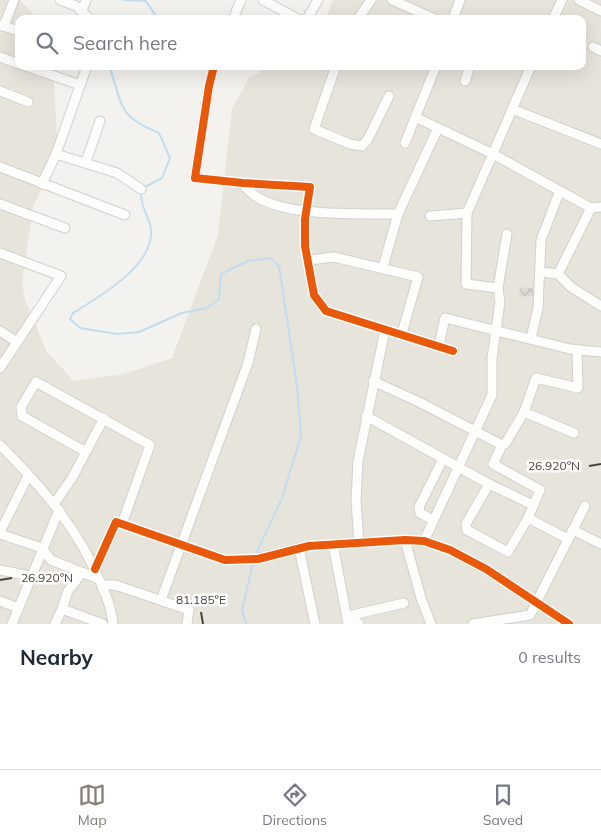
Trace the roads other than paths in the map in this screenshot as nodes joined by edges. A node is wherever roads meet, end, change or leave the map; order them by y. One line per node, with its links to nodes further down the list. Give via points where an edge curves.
1 (14, 0): 22 (street)
2 (60, 0): 12 (street)
3 (86, 0): 12 (street)
4 (241, 0): 15 (street)
5 (263, 0): 16 (street)
6 (318, 0): 17 (street)
7 (371, 0): 18 (street)
8 (392, 0): 19 (street)
9 (460, 0): 20 (street)
10 (562, 0): 21 (street)
11 (580, 0): 13 (street)
12 (82, 11): 14 (street)
13 (601, 12)
14 (86, 15)
15 (235, 15)
16 (291, 15)
17 (309, 15)
18 (361, 15)
19 (426, 15)
20 (454, 15)
21 (556, 15)
22 (2, 25): 23 (street)
23 (15, 30)
24 (0, 57): 25 (street)
25 (15, 63)
26 (37, 70): 34 (street)
27 (86, 70): 34 (street)
28 (213, 70): 48 (street, via 195,178)
29 (335, 70): 36 (street, via 314,130 362,146)
30 (435, 70): 39 (street)
31 (469, 70): 33 (street)
32 (529, 70): 38 (street)
33 (465, 81)
34 (80, 85): 44 (street)
35 (0, 91): 37 (street)
36 (389, 96)
37 (28, 102)
38 (512, 109): 43 (street); 45 (street)
39 (417, 118): 41 (street); 42 (street)
40 (100, 121): 46 (street)
41 (438, 128): 45 (street); 57 (street)
42 (405, 142)
43 (601, 144)
44 (56, 154): 46 (street); 49 (street)
45 (493, 154): 51 (street); 56 (street)
46 (86, 162): 50 (street, via 117,173)
47 (0, 168): 49 (street)
48 (243, 183): 55 (street, via 256,199 271,206); 55 (street, via 310,186)
49 (42, 184): 58 (street)
50 (141, 189)
51 (559, 193): 54 (street); 65 (street, via 541,240)
52 (0, 204): 60 (street)
53 (601, 207): 54 (street)
54 (590, 208): 66 (street)
55 (307, 211): 57 (street); 63 (street, via 305,246)
56 (467, 213): 59 (street); 67 (street, via 466,284)
57 (398, 214): 64 (street)
58 (125, 215)
59 (430, 216)
60 (64, 228)
61 (507, 234): 67 (street)
62 (0, 253): 75 (street, via 61,276)
63 (309, 260): 64 (street, via 334,257); 71 (street, via 314,295 326,311)
64 (383, 267): 73 (street, via 418,276)
65 (540, 272): 66 (street); 74 (street, via 538,308)
66 (558, 274): 68 (street, via 571,287)
67 (498, 288): 70 (street)
68 (601, 306)
69 (256, 329): 108 (street, via 248,363)
70 (497, 329): 74 (street); 76 (street, via 445,318); 85 (street, via 492,358 492,395)
71 (384, 330): 73 (street); 81 (street)
72 (0, 331): 75 (street)
73 (402, 333): 76 (street)
74 (530, 338): 77 (street)
75 (17, 342): 80 (street)
76 (439, 345): 78 (street)
77 (577, 350): 79 (street); 82 (street, via 578,388 536,378)
78 (453, 351)
79 (601, 352)
80 (0, 368)
81 (373, 381): 83 (street); 85 (street)
82 (524, 412): 86 (street); 88 (street)
83 (366, 416): 90 (street); 105 (street, via 358,461)
84 (104, 418): 89 (street); 89 (street, via 36,382 20,408 22,416); 99 (street, via 150,445)
85 (475, 431): 88 (street); 91 (street)
86 (574, 433)
87 (0, 445): 92 (street)
88 (502, 445): 94 (street, via 493,464 540,490)
89 (86, 452): 96 (street)
90 (443, 459): 91 (street); 98 (street, via 419,507 420,513)
91 (459, 466): 93 (street); 98 (street)
92 (28, 476): 96 (street); 101 (street)
93 (489, 484): 94 (street); 97 (street, via 466,524 467,530 508,552)
94 (533, 505): 97 (street)
95 (585, 506): 100 (street)
96 (56, 507): 109 (street); 111 (street, via 67,518)
97 (528, 518): 102 (street)
98 (433, 520): 104 (street)
99 (122, 524): 108 (street); 111 (street, via 116,522)
100 (573, 530): 102 (street); 107 (street)
101 (0, 533): 109 (street)
102 (568, 539): 119 (street)
103 (405, 540): 104 (street); 105 (street); 130 (street)
104 (424, 541): 119 (street, via 486,569)
105 (359, 543): 106 (street)
106 (333, 544): 110 (street); 122 (street)
107 (601, 544)
108 (180, 545): 110 (street, via 225,560 258,558); 116 (street)
109 (42, 548): 113 (street, via 51,560); 114 (street)
110 (299, 548): 128 (street)
111 (95, 569): 115 (street)
112 (0, 570): 114 (street)
113 (81, 574): 115 (street); 121 (street, via 68,592)
114 (30, 576): 120 (street)
115 (100, 582): 116 (street); 126 (street, via 112,611)
116 (161, 600): 127 (street, via 189,610)
117 (0, 601): 120 (street)
118 (404, 603): 122 (street)
119 (538, 604): 131 (street, via 530,615); 132 (street)
120 (18, 608): 123 (street)
121 (62, 608): 124 (street); 125 (street)
122 (348, 620): 129 (street)
123 (12, 624)
124 (55, 624)
125 (103, 624)
126 (113, 624)
127 (187, 624)
128 (315, 624)
129 (359, 624)
130 (431, 624)
131 (473, 624)
132 (568, 624)

